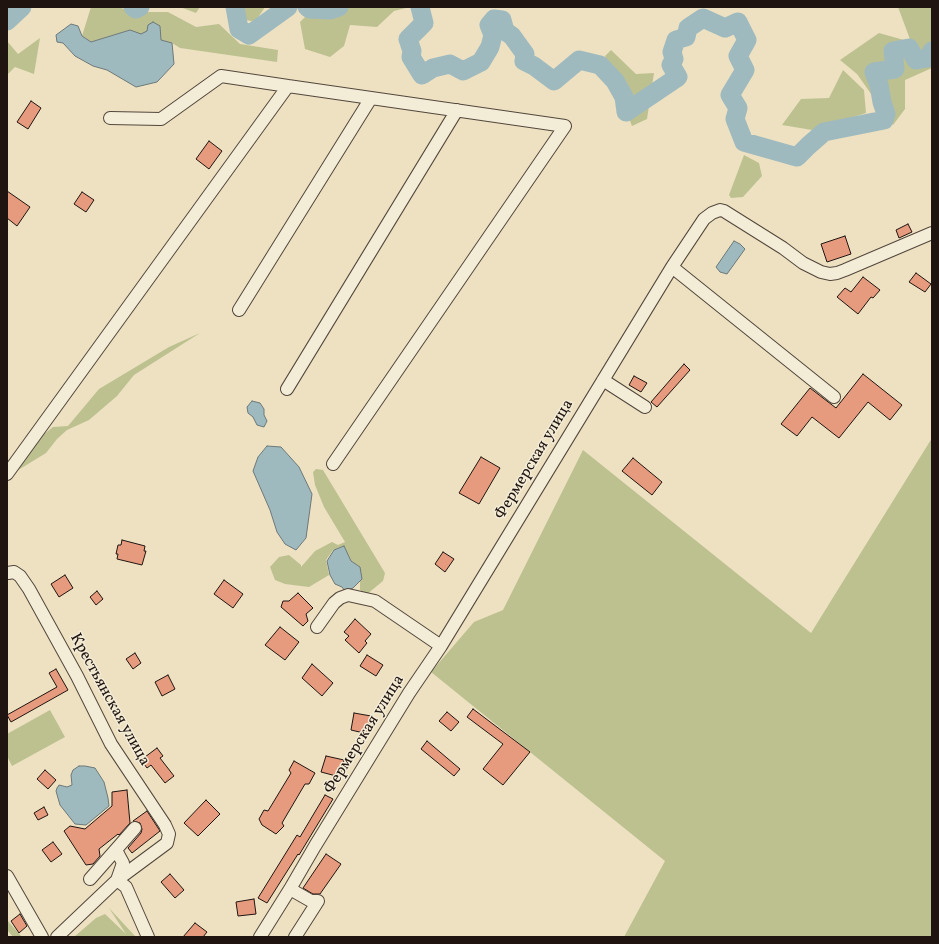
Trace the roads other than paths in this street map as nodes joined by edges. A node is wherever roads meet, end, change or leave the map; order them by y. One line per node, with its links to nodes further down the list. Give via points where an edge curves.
1 (288, 86): 2 (street); 4 (street, via 221,76 161,119); 13 (street)
2 (371, 98): 3 (street); 7 (street)
3 (457, 110): 9 (street); 12 (street, via 565,126)
4 (110, 118)
5 (932, 233): 6 (street, Фермерская улица, via 830,274 803,263 720,210 704,219)
6 (672, 267): 8 (street, Фермерская улица); 10 (street)
7 (239, 310)
8 (603, 380): 11 (street); 16 (street, Фермерская улица)
9 (287, 389)
10 (834, 397)
11 (645, 407)
12 (333, 464)
13 (7, 474)
14 (8, 573): 21 (street, Крестьянская улица, via 14,572 20,576 77,676 111,744 170,834 167,843)
15 (317, 627): 16 (street, via 334,603 348,594 375,601)
16 (441, 646): 22 (street, Фермерская улица, via 409,693)
17 (135, 828): 18 (street)
18 (116, 850): 20 (street); 21 (street, via 124,863)
19 (7, 876): 23 (street)
20 (90, 879)
21 (117, 880): 24 (street); 25 (street, via 126,887)
22 (290, 890): 26 (street, Фермерская улица); 27 (street, via 311,901 318,901)
23 (42, 937)
24 (57, 937)
25 (148, 937)
26 (260, 937)
27 (295, 937)

